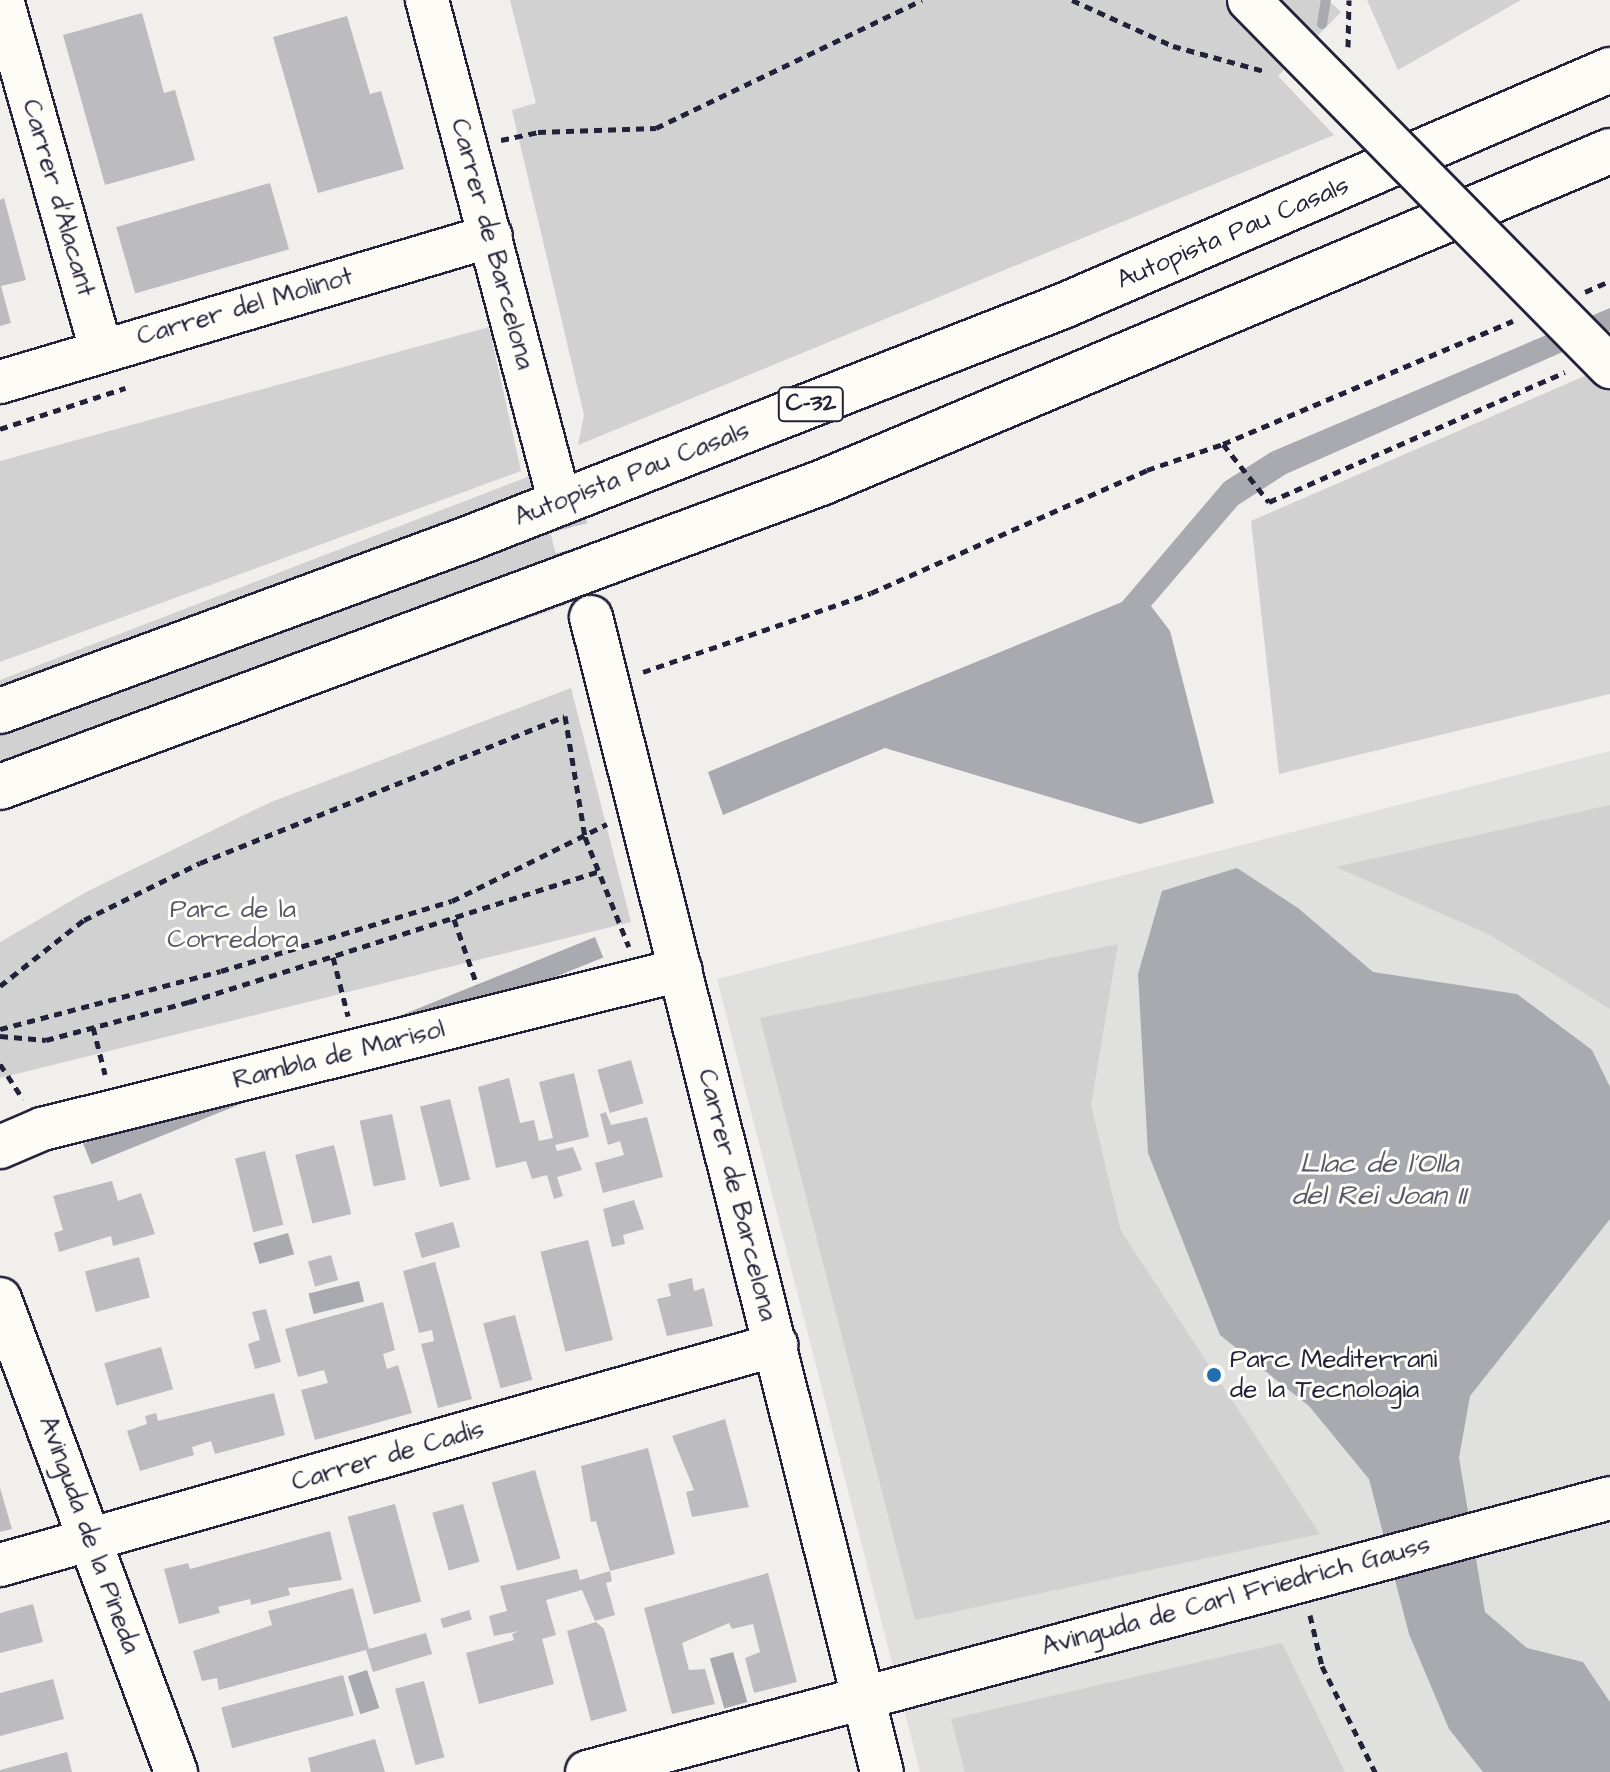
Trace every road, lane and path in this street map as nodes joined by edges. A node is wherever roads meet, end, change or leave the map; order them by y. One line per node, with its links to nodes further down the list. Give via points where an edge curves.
1 (2, 0): 16 (street, Carrer d'Alacant)
2 (427, 0): 10 (street, Carrer de Barcelona)
3 (922, 0): 10 (path, via 656,128 538,132)
4 (1072, 0): 9 (path, via 1173,46)
5 (1249, 0): 17 (street, bridge)
6 (1349, 0): 7 (path)
7 (1348, 54)
8 (1610, 70): 23 (highway, Autopista Pau Casals / C-32, via 1063,306 465,540)
9 (1276, 75)
10 (467, 147): 12 (street, Carrer de Barcelona)
11 (1610, 151): 24 (highway, via 821,483)
12 (491, 236): 16 (street, Carrer del Molinot); 20 (street, Carrer de Barcelona)
13 (1610, 281): 14 (path)
14 (1569, 298)
15 (1525, 316): 19 (path)
16 (101, 350): 18 (street, Carrer del Molinot)
17 (1596, 366): 19 (path, via 1269,502)
18 (0, 382)
19 (1223, 444): 22 (path, via 1147,470 871,593)
20 (556, 488)
21 (591, 617): 22 (street, Carrer de Barcelona)
22 (608, 684): 25 (street, Carrer de Barcelona)
23 (0, 711)
24 (0, 787)
25 (638, 805): 26 (path); 30 (street, Carrer de Barcelona)
26 (585, 837): 27 (path); 31 (path, via 565,716 200,863 84,920); 35 (path, via 452,901 221,971)
27 (599, 871): 28 (path); 30 (path)
28 (454, 919): 29 (path); 32 (path)
29 (333, 957): 33 (path); 34 (path)
30 (661, 974): 40 (street, Rambla de Marisol, via 42,1129); 42 (street, Carrer de Barcelona)
31 (0, 986)
32 (479, 993)
33 (349, 1025)
34 (93, 1027): 36 (path, via 46,1040); 38 (path)
35 (0, 1029)
36 (0, 1036)
37 (0, 1064): 39 (path)
38 (107, 1083)
39 (27, 1106)
40 (0, 1147)
41 (0, 1299): 44 (street, Avinguda de la Pineda)
42 (776, 1345): 44 (street, Carrer de Cadis); 47 (street, Carrer de Barcelona)
43 (1610, 1498): 46 (street, Avinguda de Carl Friedrich Gauss)
44 (91, 1540): 45 (street, Carrer de Cadis); 48 (street, Avinguda de la Pineda)
45 (0, 1565)
46 (1301, 1579): 47 (street, Avinguda de Carl Friedrich Gauss); 51 (path, via 1322,1666)
47 (863, 1699): 49 (street, Avinguda de Carl Friedrich Gauss); 50 (street, Carrer de Barcelona)
48 (176, 1772)
49 (587, 1772)
50 (882, 1772)
51 (1375, 1772)

